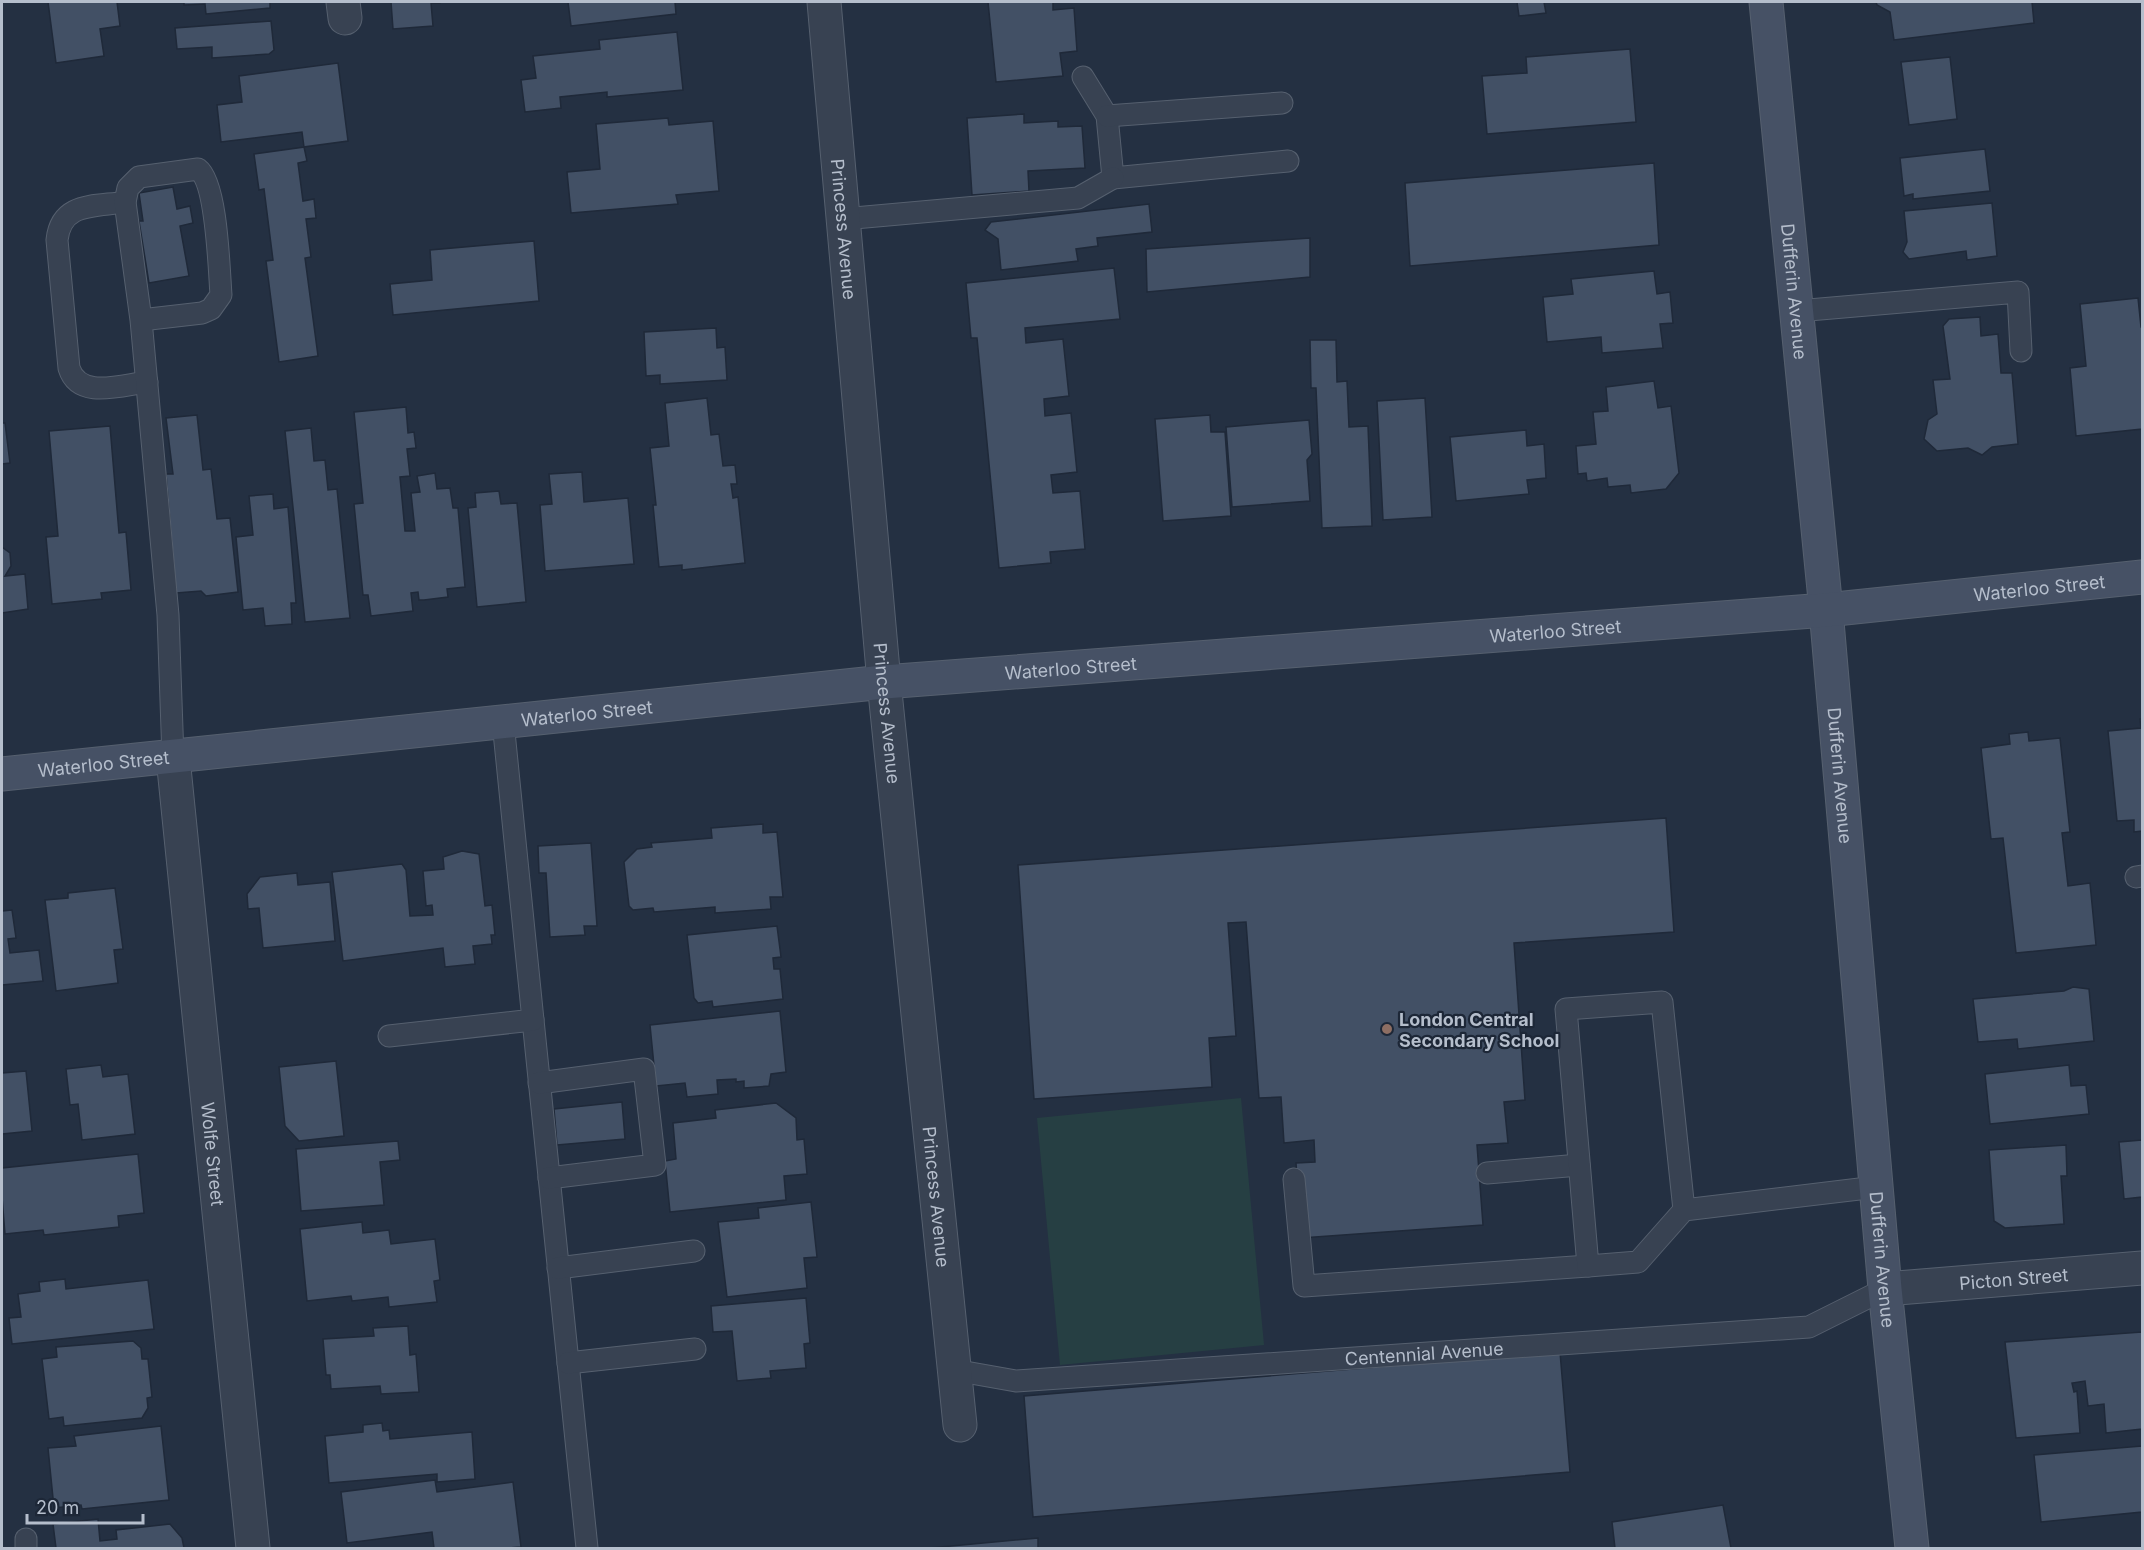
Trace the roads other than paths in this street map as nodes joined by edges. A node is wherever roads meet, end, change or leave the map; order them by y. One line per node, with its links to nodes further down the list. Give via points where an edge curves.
1 (824, 2): 9 (street, Princess Avenue)
2 (1766, 2): 10 (street, Dufferin Avenue)
3 (1083, 77): 5 (lane)
4 (1282, 103): 5 (lane)
5 (1107, 116): 7 (lane)
6 (1288, 161): 7 (lane)
7 (1113, 178): 9 (lane, via 1078,198)
8 (125, 202): 11 (lane); 11 (lane, via 128,188 139,177 198,169 204,173 213,206 221,295 217,302 202,313); 13 (lane, via 74,210 58,226 69,368 72,379 90,388)
9 (843, 219): 16 (street, Princess Avenue)
10 (1797, 311): 12 (lane, via 2018,292); 15 (street, Dufferin Avenue)
11 (141, 320): 13 (lane)
12 (2021, 351)
13 (147, 382): 18 (lane, via 168,615)
14 (2142, 578): 15 (street, Waterloo Street)
15 (1826, 610): 16 (street, Waterloo Street); 27 (street, Dufferin Avenue)
16 (884, 682): 17 (street, Waterloo Street); 36 (street, Princess Avenue)
17 (503, 722): 18 (street, Waterloo Street); 20 (lane)
18 (173, 758): 19 (street, Waterloo Street); 38 (street, Wolfe Street)
19 (2, 774)
20 (533, 1020): 21 (lane); 22 (lane)
21 (389, 1036)
22 (539, 1083): 25 (lane); 25 (lane, via 644,1069 655,1165)
23 (1579, 1165): 24 (lane); 28 (lane, via 1566,1010 1662,1002); 30 (lane)
24 (1487, 1173)
25 (549, 1178): 31 (lane)
26 (1294, 1179): 30 (lane, via 1304,1286)
27 (1876, 1187): 28 (lane); 33 (street, Dufferin Avenue)
28 (1684, 1210): 30 (lane, via 1638,1262)
29 (694, 1251): 31 (lane)
30 (1588, 1266)
31 (558, 1268): 35 (lane)
32 (2142, 1268): 33 (street, Picton Street)
33 (1885, 1289): 36 (lane, Centennial Avenue, via 1809,1328 1016,1381); 40 (street, Dufferin Avenue)
34 (695, 1349): 35 (lane)
35 (568, 1363): 39 (lane)
36 (954, 1370): 37 (street, Princess Avenue)
37 (960, 1425)
38 (253, 1548)
39 (586, 1548)
40 (1912, 1548)

